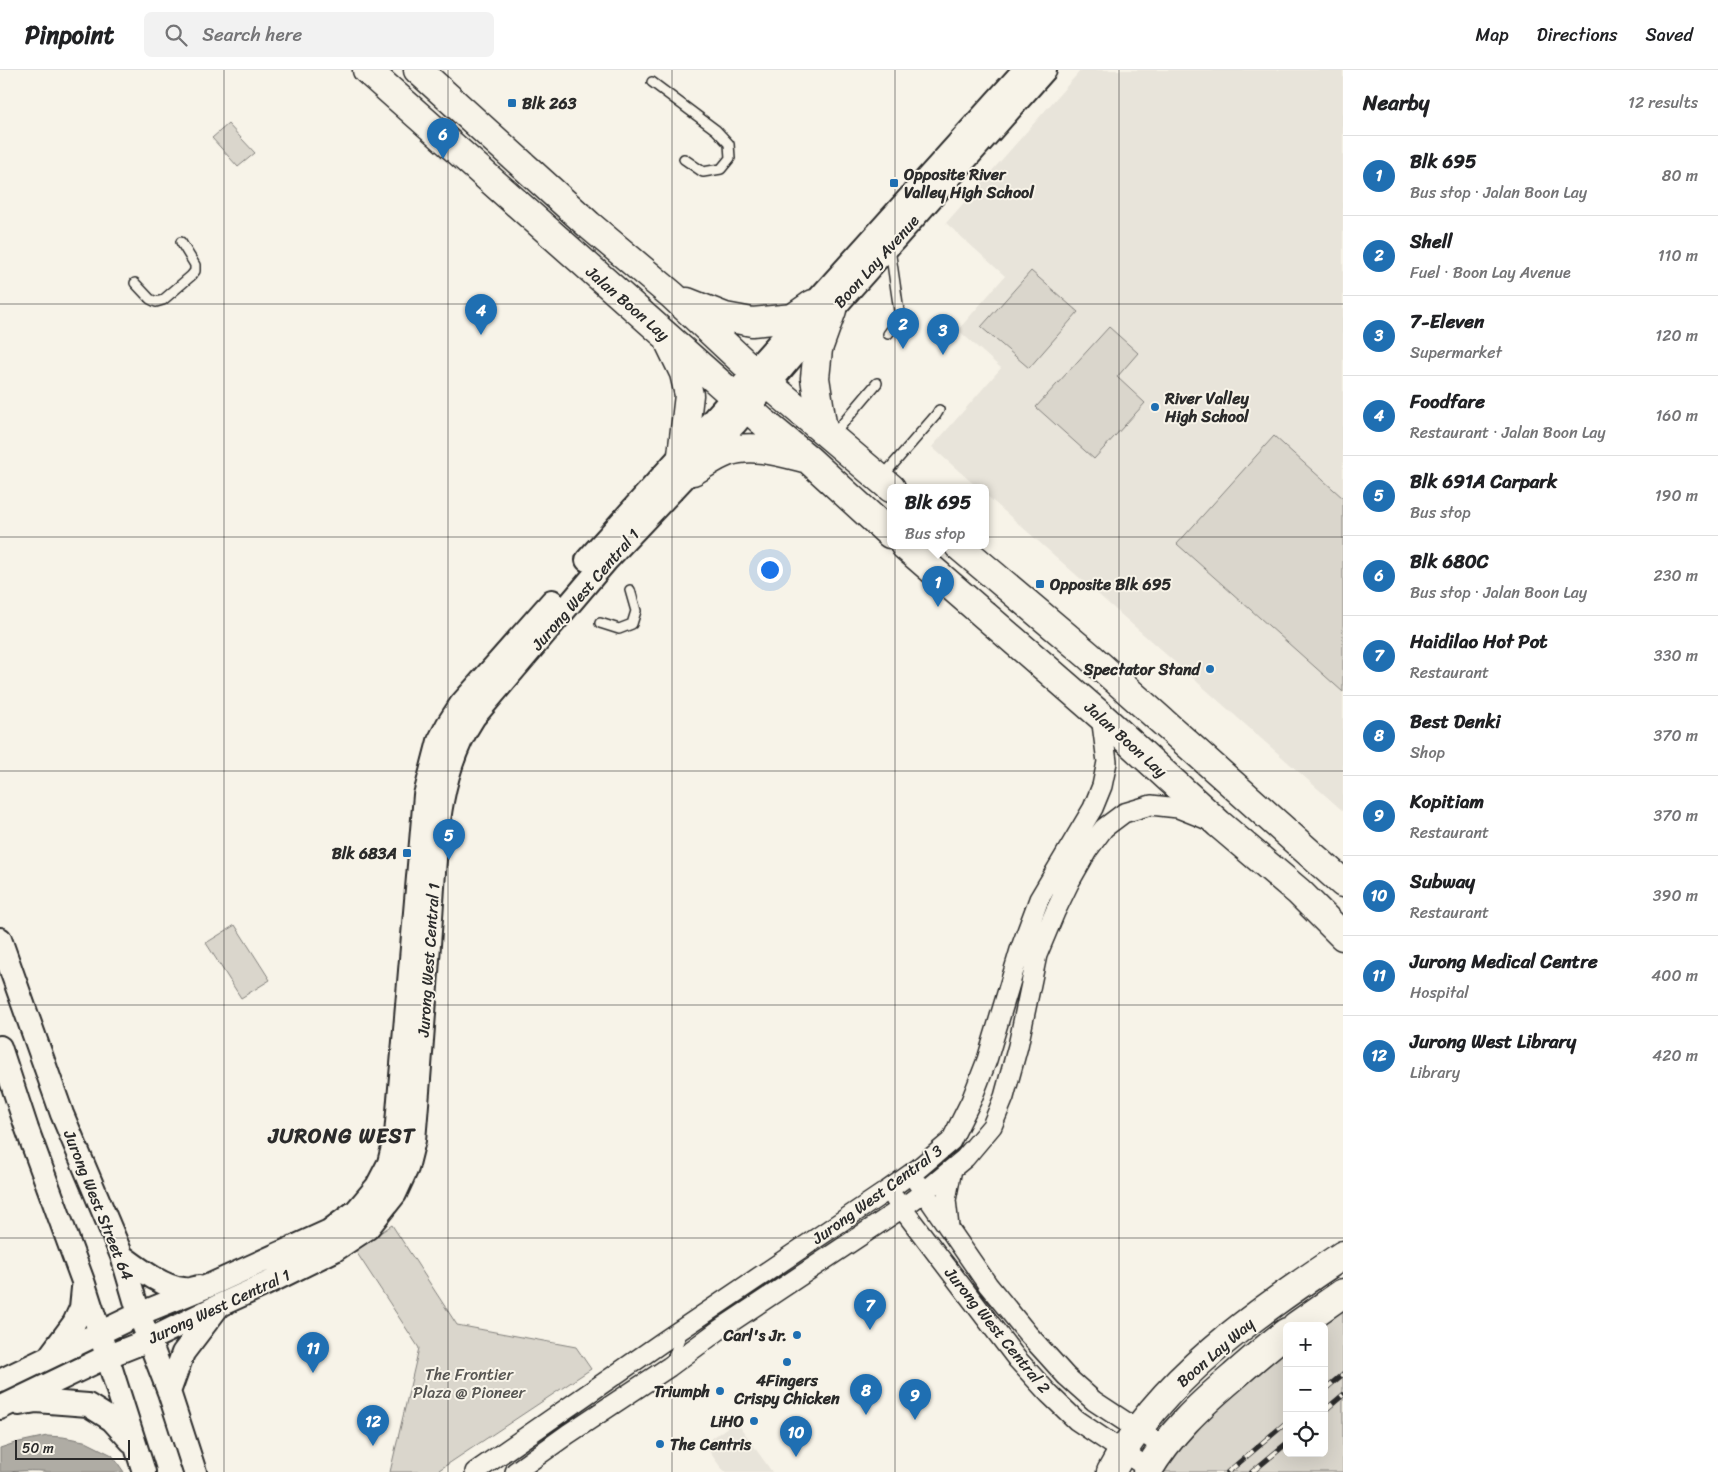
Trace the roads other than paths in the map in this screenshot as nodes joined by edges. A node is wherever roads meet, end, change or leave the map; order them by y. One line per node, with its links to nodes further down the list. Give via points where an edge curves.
1 (368, 70): 13 (main road, Jalan Boon Lay)
2 (418, 70): 10 (main road, Jalan Boon Lay, via 589,225)
3 (1024, 70): 11 (street, Boon Lay Avenue)
4 (1045, 70): 8 (street, Boon Lay Avenue)
5 (652, 82): 6 (lane, via 716,130 729,144 730,158 721,169 703,172)
6 (684, 159)
7 (181, 242): 9 (lane, via 195,265 191,276 163,300 156,302)
8 (890, 247): 11 (street, Boon Lay Avenue); 12 (lane, via 900,318)
9 (135, 282)
10 (672, 295): 11 (main road, via 725,317 752,322 793,318); 14 (main road, Jalan Boon Lay)
11 (823, 307): 14 (street, Boon Lay Avenue); 18 (main road, via 815,378)
12 (888, 334)
13 (666, 336): 16 (main road, Jalan Boon Lay); 20 (main road, via 684,373 689,395)
14 (761, 378): 16 (street, Boon Lay Avenue); 18 (main road, Jalan Boon Lay)
15 (878, 383): 18 (lane)
16 (742, 402): 19 (main road, Jalan Boon Lay); 20 (street, Jurong West Central 1)
17 (938, 410): 21 (lane)
18 (827, 434): 21 (main road, Jalan Boon Lay)
19 (808, 458): 20 (main road, via 748,448); 22 (main road, Jalan Boon Lay)
20 (687, 463): 43 (street, Jurong West Central 1, via 474,717 456,748 440,810 414,1140 407,1168 395,1194 368,1228 335,1250)
21 (886, 484)
22 (887, 531)
23 (909, 549): 27 (main road, Jalan Boon Lay)
24 (963, 549): 29 (main road, via 1115,678)
25 (630, 590): 26 (lane, via 636,611 632,624 619,629)
26 (600, 624)
27 (1101, 716): 28 (main road, Jalan Boon Lay); 34 (street, Jurong West Central 3, via 1107,762 1102,786 1039,899 971,1101 951,1141)
28 (1219, 824): 30 (main road, Jalan Boon Lay); 33 (street, Jurong West Central 3, via 1178,808 1150,805 1124,813 1104,828 1070,881 1037,955 1018,1046 992,1126 966,1158)
29 (1343, 883)
30 (1343, 936)
31 (0, 939): 40 (street, Jurong West Street 64, via 62,1114)
32 (0, 1047): 41 (street)
33 (952, 1169): 36 (street, Jurong West Central 3); 38 (street, Jurong West Central 2, via 946,1200)
34 (911, 1173): 35 (street, Jurong West Central 3); 36 (street, Jurong West Central 2)
35 (888, 1190): 37 (street, Jurong West Central 2); 46 (street, Jurong West Central 3)
36 (924, 1192): 37 (street, Jurong West Central 3); 38 (street, Jurong West Central 2)
37 (902, 1208): 52 (street, Jurong West Central 3); 58 (street, Jurong West Central 2, via 1017,1359)
38 (950, 1230): 56 (street, Jurong West Central 2, via 988,1285 1066,1376 1094,1401)
39 (1343, 1255): 56 (main road, Boon Lay Way, via 1228,1338 1167,1393)
40 (122, 1256): 43 (street, via 160,1281); 44 (street, Jurong West Street 64)
41 (84, 1284): 47 (street); 51 (street, via 81,1308 74,1323 54,1351)
42 (1343, 1293): 45 (main road)
43 (214, 1295): 44 (street, Jurong West Central 1); 49 (street, Jurong West Central 1); 54 (street, via 183,1353)
44 (139, 1314): 47 (street, Jurong West Central 1); 49 (street, Jurong West Street 64)
45 (1302, 1322)
46 (685, 1327): 52 (lane); 62 (street, Jurong West Central 3)
47 (98, 1333): 50 (street); 51 (street, Jurong West Central 1)
48 (1283, 1335): 57 (main road, Boon Lay Way, via 1193,1412)
49 (149, 1340): 50 (street, Jurong West Central 1); 54 (street, Jurong West Street 64)
50 (106, 1357): 55 (street, Jurong West Central 1); 59 (street)
51 (40, 1362): 53 (street, Jurong West Central 1)
52 (669, 1367): 63 (street, Jurong West Central 3)
53 (0, 1381)
54 (169, 1392): 61 (street, Jurong West Street 64)
55 (0, 1407): 59 (street, via 36,1401 88,1406 112,1420)
56 (1137, 1429): 57 (street, Jurong West Central 2); 58 (main road, Boon Lay Way)
57 (1164, 1447): 60 (main road, Boon Lay Way)
58 (1116, 1461): 60 (street, Jurong West Central 2)
59 (141, 1462)
60 (1148, 1471)
61 (195, 1472)
62 (475, 1472)
63 (515, 1472)

